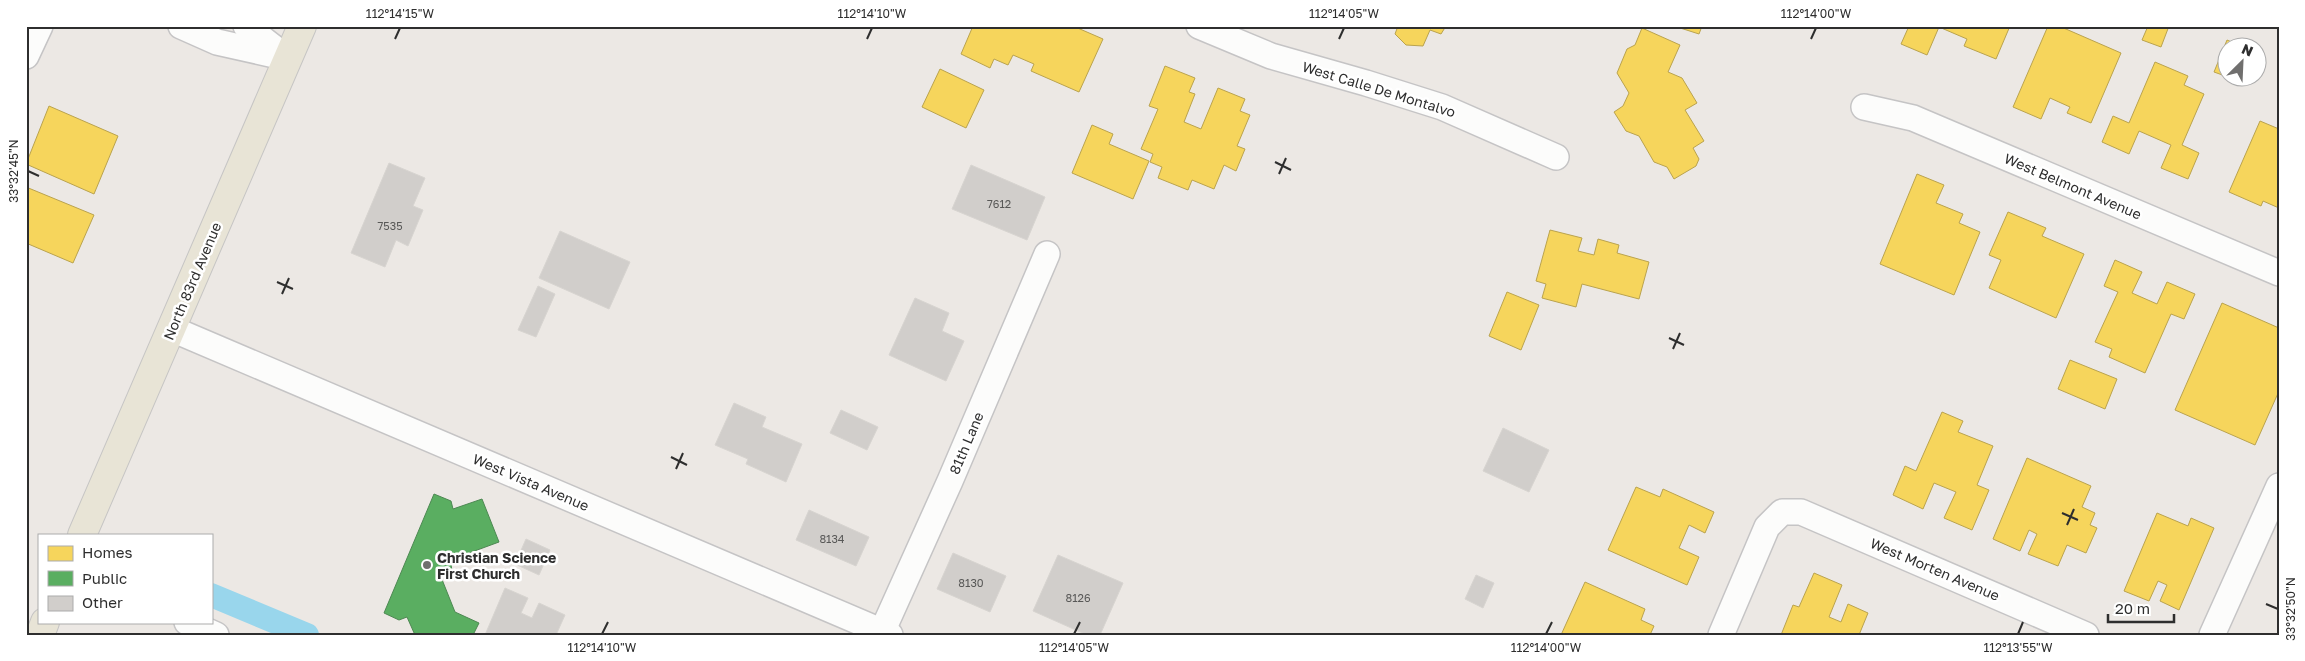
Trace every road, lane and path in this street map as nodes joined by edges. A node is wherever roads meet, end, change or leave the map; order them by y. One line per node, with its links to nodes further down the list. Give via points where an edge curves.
1 (40, 26): 6 (street)
2 (181, 26): 7 (street, via 217,42)
3 (246, 26): 7 (street)
4 (302, 26): 7 (main road, North 83rd Avenue)
5 (1200, 26): 9 (street, West Calle De Montalvo, via 1271,56 1442,107)
6 (26, 56)
7 (288, 58): 12 (main road, North 83rd Avenue)
8 (1864, 107): 11 (street, West Belmont Avenue, via 1913,118)
9 (1556, 157)
10 (1047, 254): 16 (street, 81th Lane)
11 (2279, 273)
12 (172, 329): 14 (main road, North 83rd Avenue); 16 (street, West Vista Avenue)
13 (2279, 486): 20 (street)
14 (82, 534)
15 (191, 624): 17 (street)
16 (886, 633)
17 (216, 635)
18 (1721, 635): 19 (street, West Morten Avenue, via 1767,526 1782,512 1801,512)
19 (2086, 635)
20 (2212, 635)

